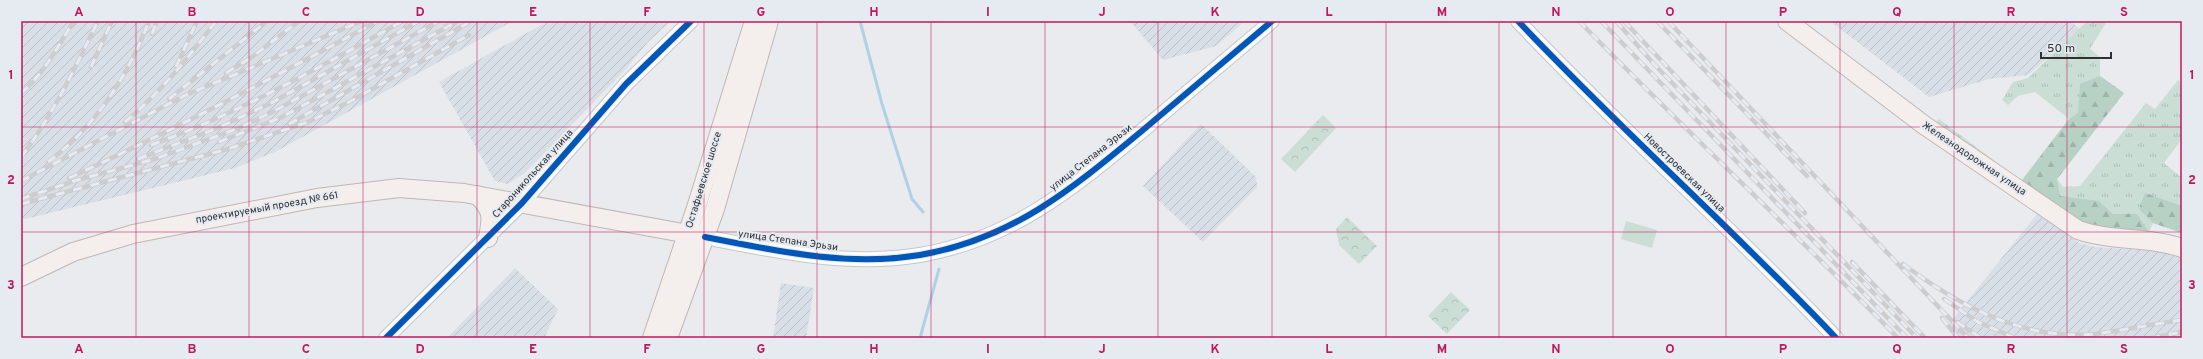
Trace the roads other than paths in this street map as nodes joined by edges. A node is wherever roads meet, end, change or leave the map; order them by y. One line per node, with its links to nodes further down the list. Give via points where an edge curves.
1 (690, 21): 8 (street, Староникольская улица, via 626,84)
2 (754, 21): 9 (main road, Остафьевское шоссе)
3 (769, 21): 10 (main road, Остафьевское шоссе)
4 (1272, 21): 10 (street, улица Степана Эрьзи, via 1082,181 1046,206 999,232 952,248 920,255 865,259 809,256)
5 (1518, 21): 17 (street, Новостроевская улица)
6 (1787, 21): 12 (main road, Железнодорожная улица, via 1924,125 2078,230 2114,239 2155,240)
7 (477, 195): 8 (main road, проектируемый проезд № 661); 11 (main road, via 491,212); 13 (main road, проектируемый проезд № 661, via 399,188 317,198 133,234 73,252)
8 (522, 203): 9 (main road, улица Степана Эрьзи); 11 (street, Староникольская улица)
9 (687, 234): 10 (main road, улица Степана Эрьзи); 15 (main road, Остафьевское шоссе)
10 (705, 237): 16 (main road, Остафьевское шоссе)
11 (488, 238): 14 (street, Староникольская улица)
12 (2182, 248)
13 (21, 277)
14 (386, 338)
15 (652, 338)
16 (668, 338)
17 (1836, 338)

